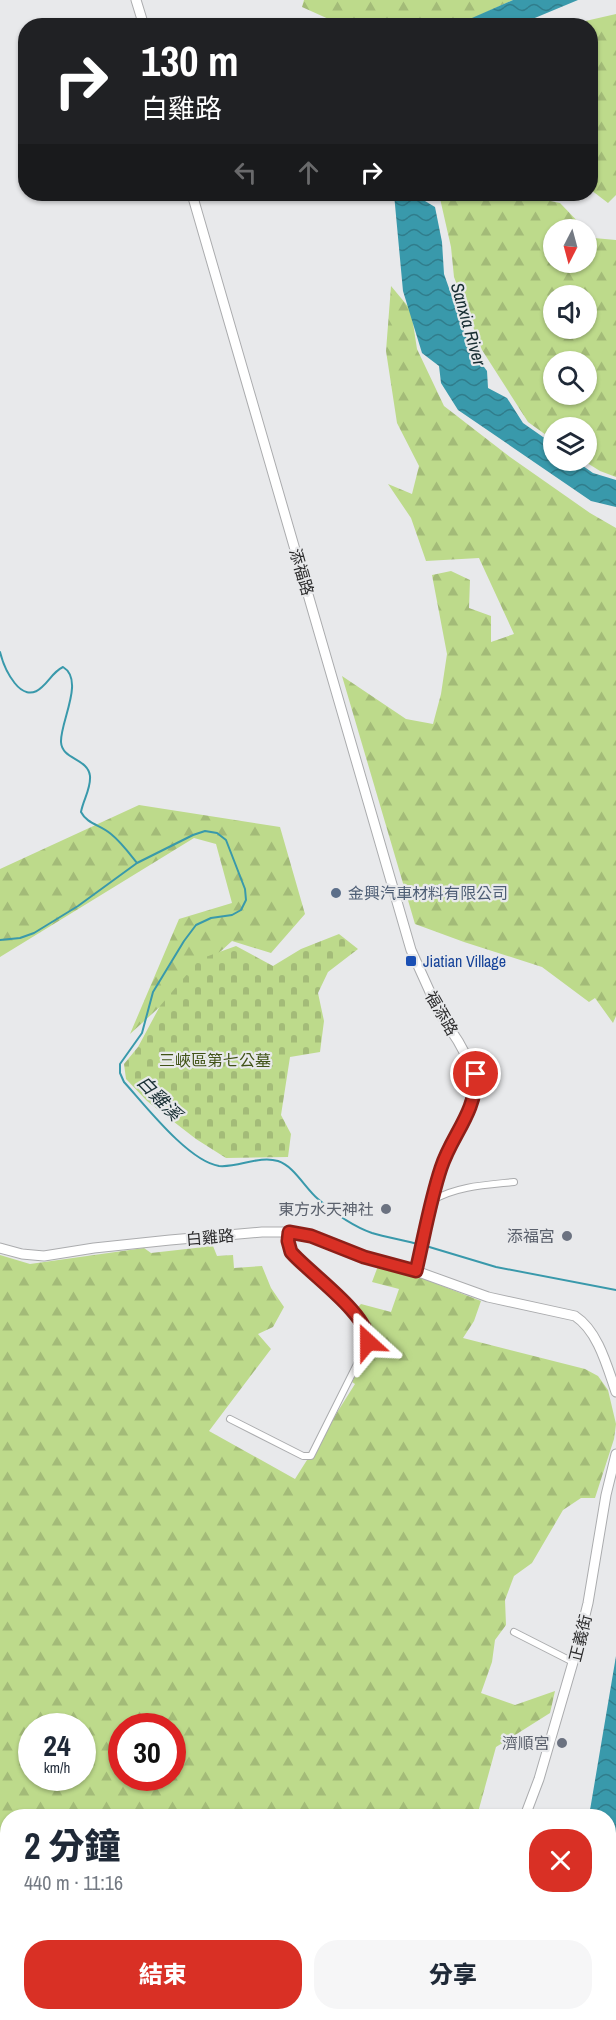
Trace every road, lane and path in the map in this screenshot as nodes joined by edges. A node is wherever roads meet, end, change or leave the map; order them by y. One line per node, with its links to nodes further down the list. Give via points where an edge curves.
1 (136, 0): 2 (street)
2 (142, 18)
3 (194, 201): 4 (street, 添福路)
4 (411, 950): 6 (street, 福添路, via 439,1012 476,1074 468,1114 442,1166)
5 (514, 1182): 6 (street, via 462,1189)
6 (433, 1200): 9 (street)
7 (289, 1232): 8 (street, 白雞路, via 170,1240 44,1256); 9 (street, 白雞路); 11 (street, via 291,1252 345,1303 366,1329 368,1342 312,1456 303,1456)
8 (0, 1248)
9 (416, 1271): 10 (street, via 488,1297 575,1316 594,1336)
10 (616, 1392)
11 (230, 1419)
12 (616, 1454): 14 (street, 正義街)
13 (514, 1632): 14 (street)
14 (573, 1662): 15 (street, 正義街)
15 (528, 1809)

